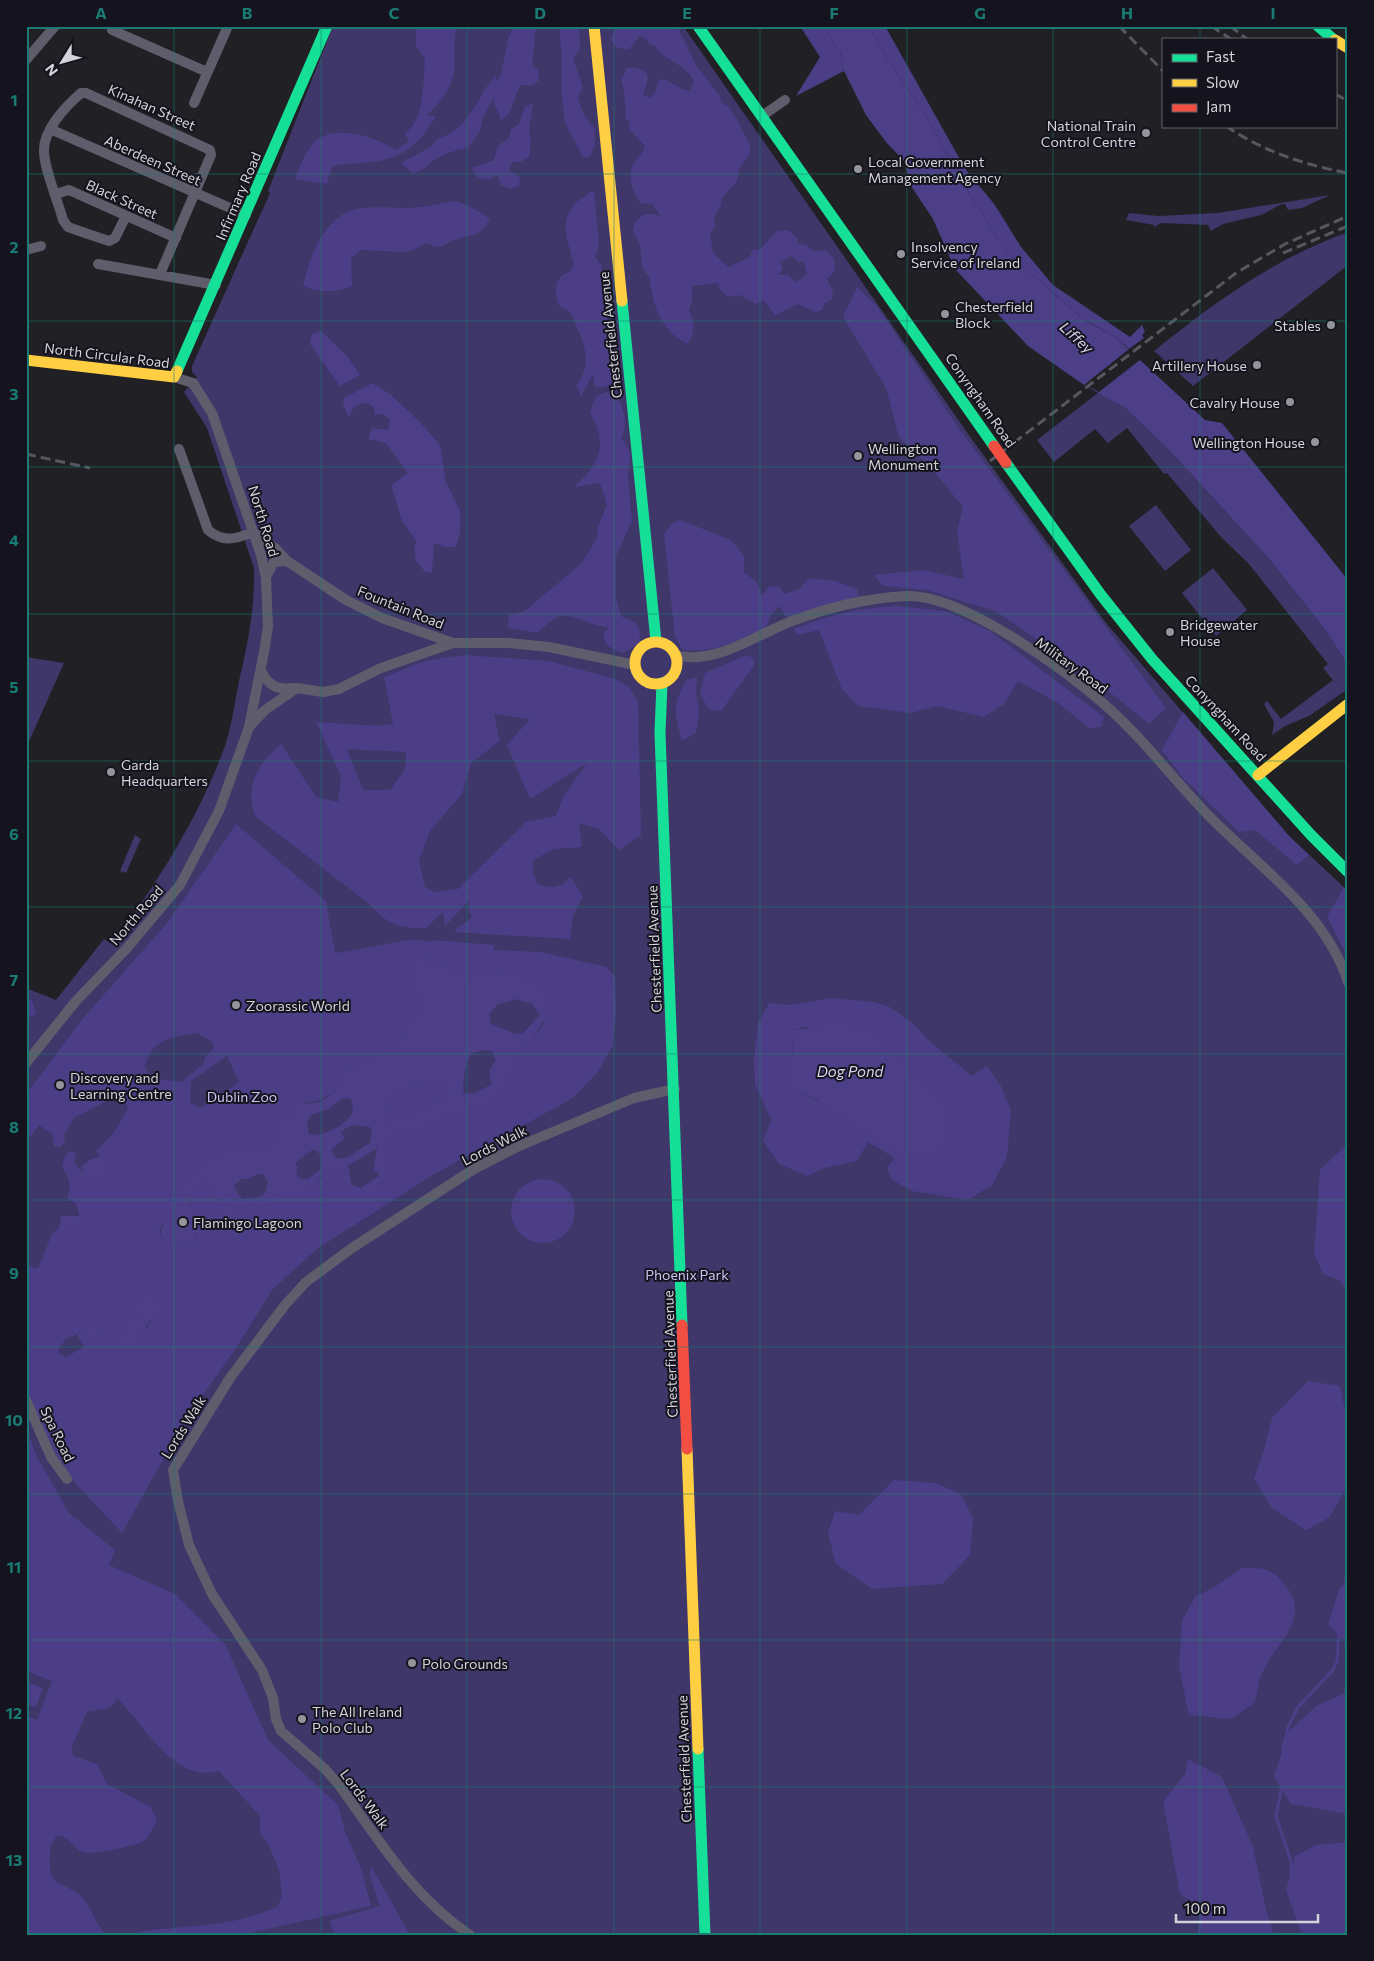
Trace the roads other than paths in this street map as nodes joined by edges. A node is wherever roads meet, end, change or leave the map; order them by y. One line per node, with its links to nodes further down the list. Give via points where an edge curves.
1 (55, 26): 11 (street)
2 (228, 26): 12 (street)
3 (594, 26): 34 (street, Chesterfield Avenue)
4 (698, 26): 15 (street, Conyngham Road)
5 (1318, 26): 8 (street)
6 (323, 28): 19 (street, Infirmary Road)
7 (112, 30): 12 (street)
8 (1332, 38)
9 (1336, 41): 10 (street)
10 (1348, 48)
11 (26, 60)
12 (207, 72): 14 (street)
13 (785, 100): 15 (street)
14 (194, 103)
15 (762, 116): 44 (street, Conyngham Road, bridge, via 1120,620)
16 (50, 129): 17 (street, via 44,152); 18 (street, Aberdeen Street); 18 (street, Kinahan Street, via 81,93 86,93 210,150 211,155)
17 (56, 194): 20 (street, Black Street, via 69,190); 20 (street, via 68,227 95,236 112,240)
18 (194, 194): 19 (street, Aberdeen Street); 21 (street)
19 (246, 214): 26 (street, Infirmary Road)
20 (126, 216): 21 (street, Black Street)
21 (176, 238): 25 (street)
22 (41, 246): 23 (street)
23 (26, 250)
24 (98, 264): 25 (street)
25 (160, 274): 26 (street)
26 (216, 285): 28 (street, Infirmary Road)
27 (26, 360): 28 (street, North Circular Road)
28 (179, 379): 30 (street, North Road, via 206,402 218,424)
29 (179, 449): 30 (street, via 208,530 224,539 239,538)
30 (253, 532): 31 (street, Fountain Road); 32 (street, North Road)
31 (287, 561): 32 (street, via 274,562); 33 (street, Fountain Road, via 346,600)
32 (266, 578): 39 (street, North Road, via 268,627)
33 (419, 632): 35 (street, Fountain Road); 36 (street, via 428,642)
34 (656, 642): 37 (street, via 668,645); 38 (street, via 638,651)
35 (454, 643): 36 (street); 38 (street, Fountain Road, via 549,647)
36 (423, 654): 41 (street, via 381,668 339,689 323,692)
37 (676, 655): 40 (street, via 676,669); 46 (street, Military Road, via 689,658 712,654 796,619 875,599 909,596 946,602 971,614 1045,660 1105,705 1209,816 1302,906 1329,941)
38 (635, 665): 40 (street, via 644,680)
39 (260, 670): 41 (street, via 273,687 280,690); 43 (street, North Road)
40 (662, 683): 48 (street, Chesterfield Avenue, via 660,733)
41 (297, 688): 43 (street, via 265,710)
42 (1348, 704): 44 (street)
43 (249, 728): 47 (street, North Road, via 219,811 180,885 76,1001)
44 (1258, 775): 45 (street, Conyngham Road, via 1298,822)
45 (1348, 872)
46 (1348, 982)
47 (26, 1063)
48 (674, 1089): 51 (street, Lords Walk, via 634,1098 517,1147 474,1169 352,1248 306,1282 230,1378 173,1470 189,1545 212,1594 262,1670 281,1730 325,1769 418,1892); 52 (street, Chesterfield Avenue)
49 (26, 1400): 50 (street, Spa Road, via 51,1458)
50 (67, 1479)
51 (470, 1935)
52 (705, 1935)

